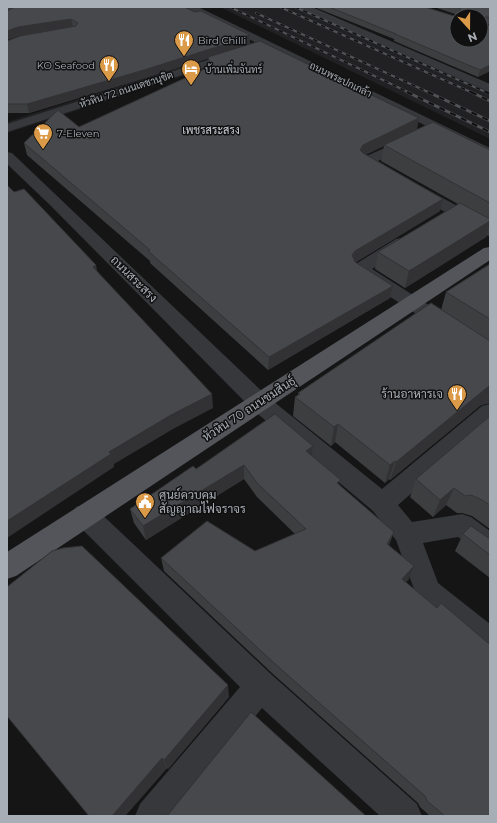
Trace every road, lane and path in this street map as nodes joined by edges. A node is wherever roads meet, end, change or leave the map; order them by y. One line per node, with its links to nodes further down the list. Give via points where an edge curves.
1 (304, 7): 4 (street)
2 (192, 12): 3 (street, ถนนพระปกเกล้า, via 206,14)
3 (269, 44): 5 (street, ถนนพระปกเกล้า); 6 (street, หัวหิน 72 ถนนเดชานุชิต)
4 (490, 88)
5 (437, 127): 7 (street, ถนนพระปกเกล้า); 9 (street, via 367,161 403,182 447,215)
6 (7, 128)
7 (490, 153)
8 (7, 156): 14 (street, ถนนสระสรง)
9 (490, 231)
10 (414, 236): 12 (street, via 360,269)
11 (490, 252): 12 (main road, หัวหิน 70 ถนนชมสินธุ์)
12 (412, 303): 13 (street); 14 (main road, หัวหิน 70 ถนนชมสินธุ์)
13 (490, 353)
14 (260, 403): 16 (street, ถนนสระสรง); 17 (main road, หัวหิน 70 ถนนชมสินธุ์)
15 (490, 412): 16 (street)
16 (382, 504): 18 (street, ถนนสระสรง)
17 (85, 514): 20 (main road, หัวหิน 70 ถนนชมสินธุ์); 22 (street)
18 (407, 534): 19 (street, via 462,525); 21 (street, ถนนสระสรง, via 428,591)
19 (490, 546)
20 (7, 567)
21 (490, 643)
22 (262, 686): 23 (street); 24 (street)
23 (152, 816)
24 (405, 816)

